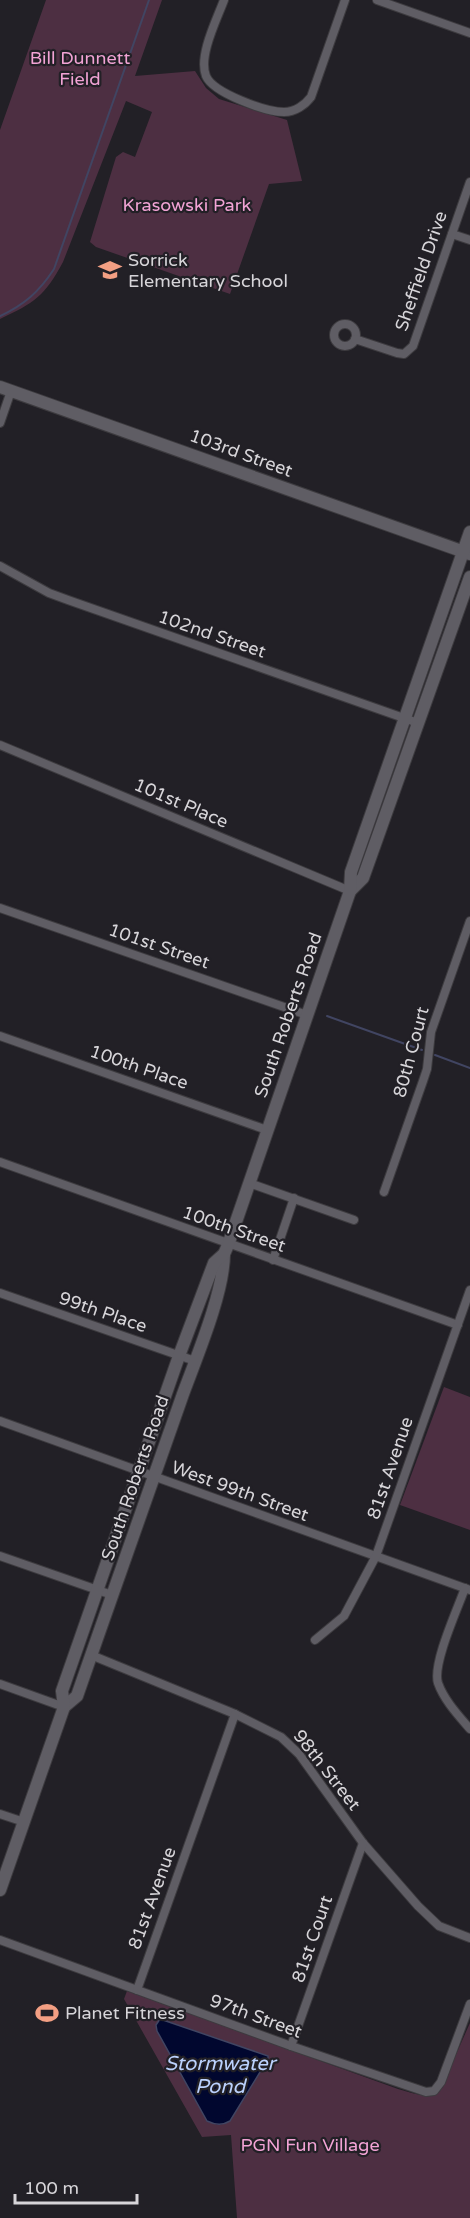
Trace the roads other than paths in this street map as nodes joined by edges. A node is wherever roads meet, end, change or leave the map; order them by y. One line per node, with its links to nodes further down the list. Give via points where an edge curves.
1 (224, 0): 2 (street, via 204,59 206,76 225,94 282,112 299,108 311,97)
2 (345, 0)
3 (377, 0): 4 (street)
4 (470, 33)
5 (470, 182): 6 (street, Sheffield Drive)
6 (452, 234): 7 (street); 8 (street, Sheffield Drive, via 409,351 397,353)
7 (470, 240)
8 (356, 339)
9 (6, 389): 10 (street); 12 (street, 103rd Street)
10 (0, 423)
11 (470, 532): 12 (street, South Roberts Road)
12 (467, 553): 15 (street, South Roberts Road)
13 (0, 566): 15 (street, 102nd Street, via 68,600)
14 (470, 577): 16 (street, South Roberts Road)
15 (405, 719): 16 (street, 102nd Street); 18 (street, South Roberts Road, via 351,872)
16 (418, 723): 18 (street, South Roberts Road, via 363,878)
17 (0, 745): 18 (street, 101st Place)
18 (350, 891): 21 (street, South Roberts Road)
19 (0, 908): 21 (street, 101st Street)
20 (470, 921): 26 (street, 80th Court, via 431,1032 427,1069)
21 (307, 1015): 23 (street, South Roberts Road)
22 (0, 1036): 23 (street, 100th Place)
23 (267, 1130): 25 (street, South Roberts Road)
24 (0, 1162): 29 (street, 100th Street)
25 (249, 1183): 27 (street); 29 (street, South Roberts Road)
26 (384, 1192)
27 (294, 1198): 28 (street); 30 (street)
28 (354, 1220)
29 (226, 1249): 30 (street, 100th Street); 34 (street, South Roberts Road, via 214,1263); 35 (street, South Roberts Road, via 224,1269)
30 (273, 1260): 33 (street, 100th Street)
31 (470, 1290): 33 (street, 81st Avenue)
32 (0, 1293): 34 (street, 99th Place)
33 (458, 1325): 40 (street, 81st Avenue)
34 (179, 1356): 35 (street, 99th Place); 37 (street, South Roberts Road)
35 (195, 1361): 38 (street, South Roberts Road)
36 (0, 1421): 37 (street, West 99th Street)
37 (140, 1472): 38 (street, West 99th Street); 42 (street, South Roberts Road)
38 (154, 1478): 40 (street, West 99th Street); 43 (street, South Roberts Road)
39 (0, 1556): 42 (street)
40 (376, 1556): 41 (street, West 99th Street); 44 (street, 81st Avenue, via 344,1616)
41 (467, 1589): 49 (street, via 437,1673 448,1703)
42 (98, 1590): 43 (street); 47 (street, South Roberts Road, via 62,1691)
43 (112, 1595): 45 (street, South Roberts Road)
44 (315, 1640)
45 (91, 1655): 47 (street, South Roberts Road, via 77,1696); 48 (street, 98th Street)
46 (0, 1684): 47 (street)
47 (64, 1707): 51 (street, South Roberts Road)
48 (235, 1714): 52 (street, 98th Street, via 268,1728 288,1743); 56 (street, 81st Avenue)
49 (470, 1729)
50 (0, 1814): 51 (street)
51 (24, 1822): 53 (street, South Roberts Road)
52 (363, 1843): 54 (street, 98th Street, via 430,1919); 58 (street, 81st Court)
53 (0, 1890)
54 (470, 1938)
55 (0, 1941): 56 (street, 97th Street)
56 (137, 1990): 58 (street, 97th Street)
57 (470, 2004): 58 (street, 97th Street, via 435,2091 421,2091)
58 (291, 2046)

